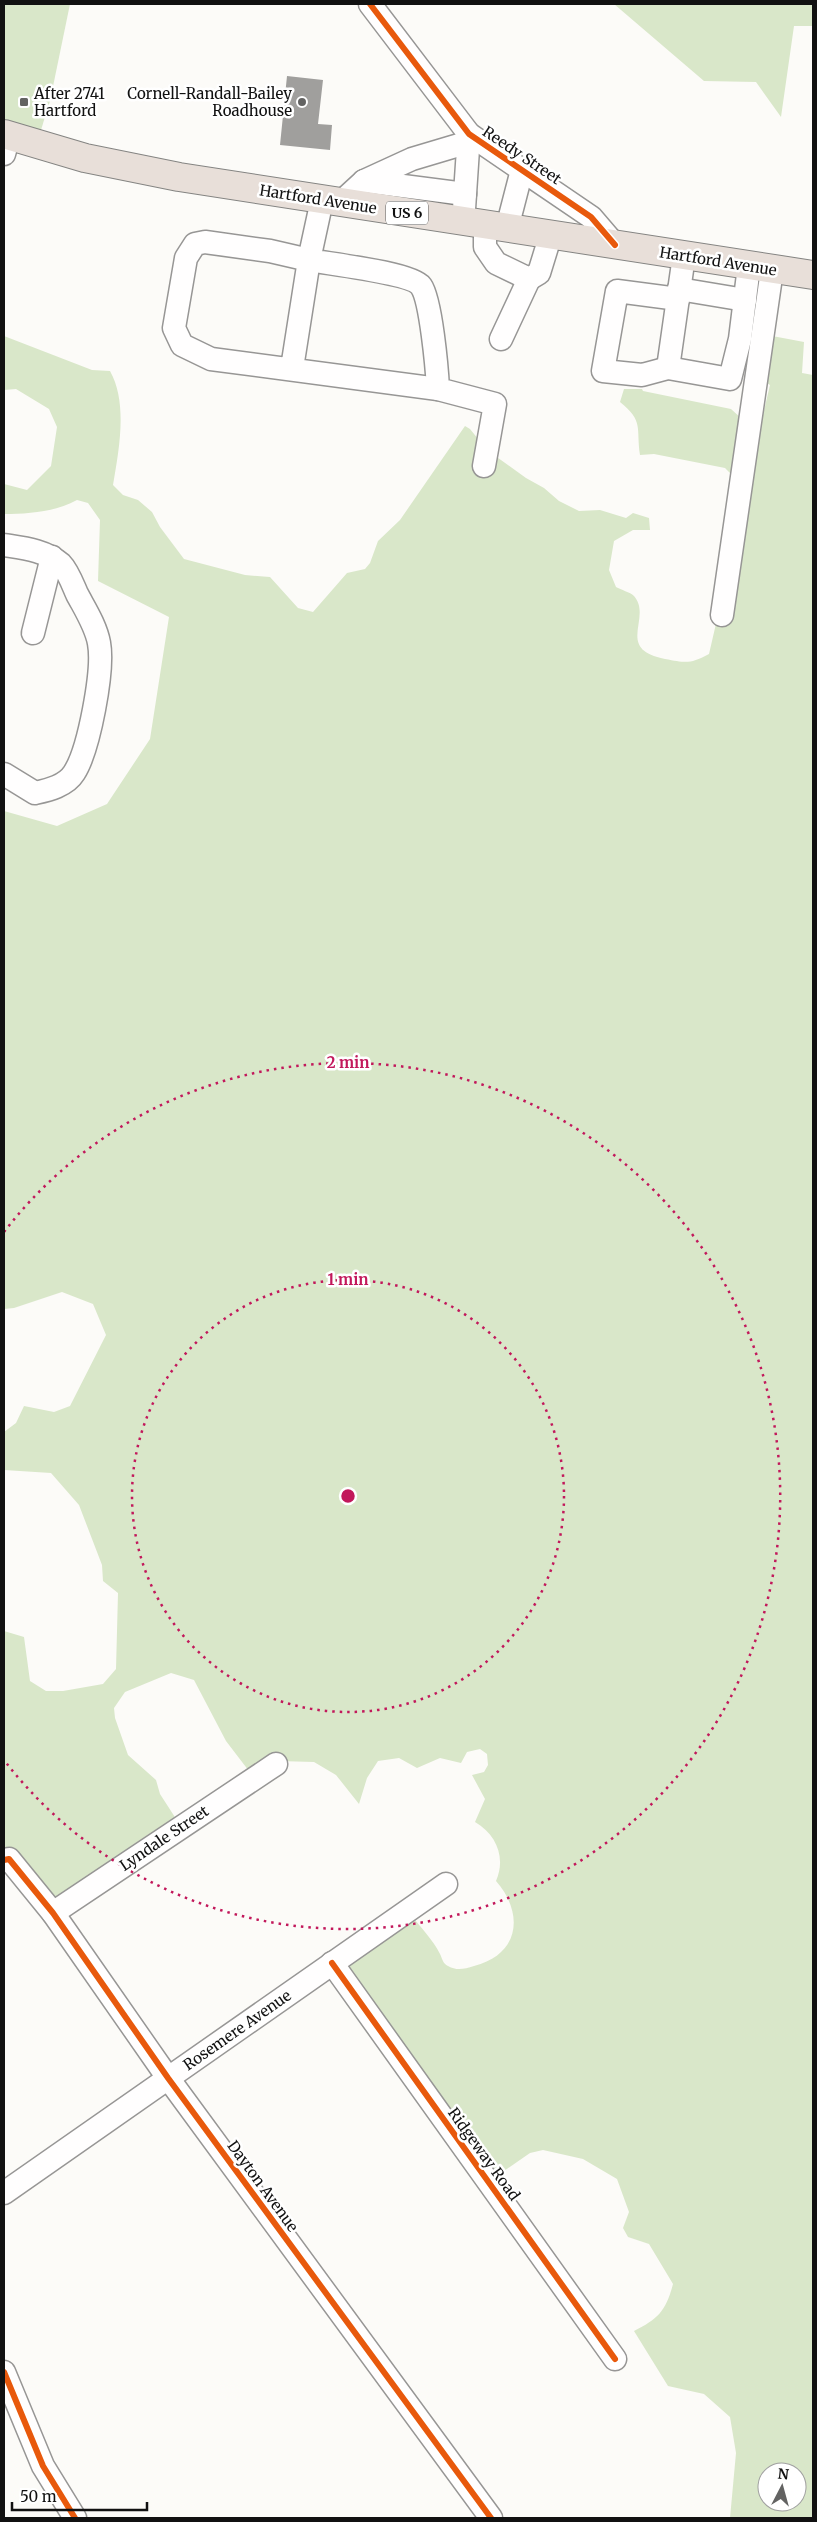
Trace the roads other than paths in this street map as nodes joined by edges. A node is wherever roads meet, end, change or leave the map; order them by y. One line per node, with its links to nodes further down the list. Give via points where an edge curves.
1 (370, 4): 2 (street, Reedy Street)
2 (469, 138): 4 (street, Reedy Street); 5 (street); 6 (street)
3 (6, 141): 7 (highway, Hartford Avenue / US 6, via 179,177)
4 (522, 170): 8 (street, Reedy Street); 10 (street, Reedy Street, via 591,217)
5 (364, 181): 6 (street); 7 (street)
6 (465, 194): 8 (street)
7 (331, 201): 8 (highway, Hartford Avenue / US 6); 12 (street)
8 (485, 225): 9 (highway, Hartford Avenue / US 6); 15 (street, via 485,247 496,263)
9 (551, 234): 10 (highway, Hartford Avenue / US 6); 15 (street, via 539,273)
10 (615, 245): 11 (highway, Hartford Avenue / US 6)
11 (684, 256): 13 (highway, Hartford Avenue / US 6); 16 (street)
12 (310, 260): 19 (street); 19 (street, via 205,242 195,244 186,258 174,328 182,345 211,359); 21 (street, via 396,275 413,280 422,287 433,332)
13 (760, 268): 14 (highway, Hartford Avenue / US 6); 17 (street); 25 (street)
14 (813, 275)
15 (529, 279): 18 (street)
16 (679, 294): 17 (street); 20 (street); 20 (street, via 617,291 603,371 642,375)
17 (745, 300): 20 (street, via 730,379)
18 (501, 339)
19 (285, 367): 21 (street)
20 (668, 368)
21 (438, 388): 22 (street, via 495,404)
22 (484, 466)
23 (4, 545): 24 (street)
24 (52, 557): 26 (street); 27 (street, via 63,565 99,643 100,677 89,731 74,774 57,788 35,793)
25 (722, 615)
26 (33, 633)
27 (4, 774)
28 (276, 1764): 31 (street, Lyndale Street)
29 (10, 1864): 31 (street, Dayton Avenue)
30 (446, 1884): 32 (street, Rosemere Avenue)
31 (53, 1913): 33 (street, Dayton Avenue)
32 (332, 1963): 33 (street, Rosemere Avenue); 35 (street, Ridgeway Road)
33 (168, 2078): 34 (street, Rosemere Avenue); 38 (street, Dayton Avenue)
34 (4, 2193)
35 (615, 2359)
36 (4, 2372): 37 (street, via 43,2466)
37 (75, 2518)
38 (491, 2518)

